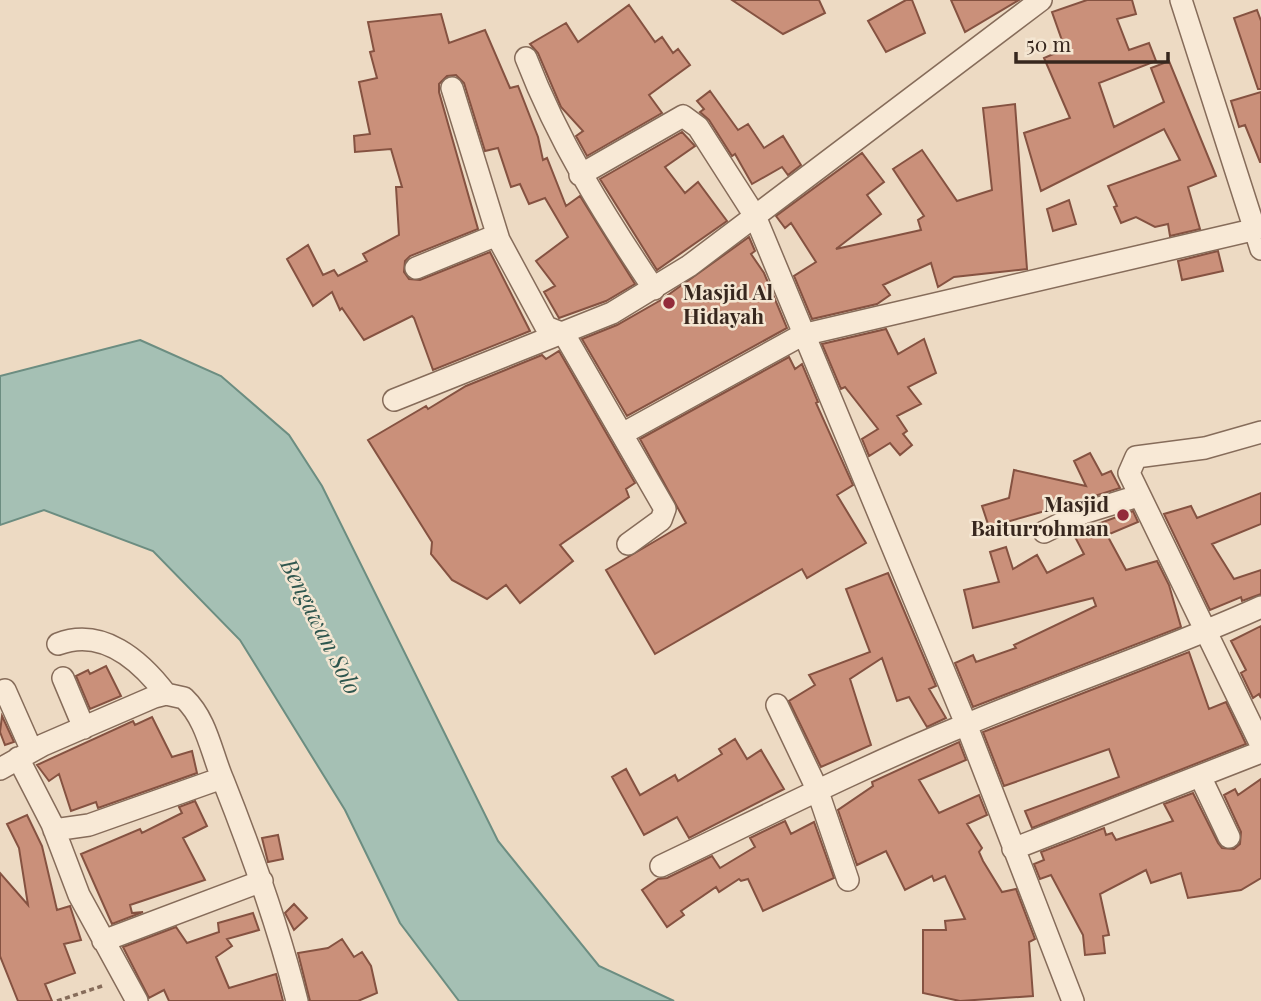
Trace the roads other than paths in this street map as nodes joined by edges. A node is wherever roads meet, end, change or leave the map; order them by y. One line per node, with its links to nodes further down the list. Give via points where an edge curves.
1 (1041, 0): 6 (street)
2 (1181, 0): 8 (street)
3 (526, 58): 5 (street)
4 (452, 88): 7 (street)
5 (580, 175): 6 (street, via 682,116 698,127); 10 (street)
6 (755, 216): 10 (street); 12 (street)
7 (497, 235): 9 (street); 11 (street, via 546,327)
8 (1259, 236): 12 (street)
9 (416, 268)
10 (654, 289): 11 (street)
11 (564, 334): 13 (street); 15 (street)
12 (802, 335): 15 (street); 26 (street)
13 (394, 400)
14 (1261, 432): 16 (street, via 1205,448 1136,457 1129,473)
15 (624, 433): 18 (street, via 665,509 661,520)
16 (1138, 496): 17 (street, via 1083,513); 20 (street)
17 (1044, 532)
18 (628, 544)
19 (1261, 607): 20 (street)
20 (1204, 633): 26 (street); 28 (street)
21 (58, 644): 24 (street, via 84,637 97,639 130,658)
22 (63, 678): 27 (street)
23 (0, 692): 30 (street, via 5,690)
24 (166, 694): 27 (street); 32 (street, via 184,698 197,714)
25 (777, 705): 33 (street)
26 (966, 724): 33 (street); 36 (street)
27 (84, 728): 30 (street)
28 (1261, 745)
29 (1261, 752): 31 (street)
30 (17, 759): 34 (street)
31 (1200, 776): 35 (street); 36 (street)
32 (222, 778): 34 (street, via 89,825); 39 (street)
33 (817, 789): 37 (street); 38 (street)
34 (54, 830): 40 (street, via 69,874)
35 (1229, 837)
36 (1013, 849): 43 (street)
37 (661, 866)
38 (848, 880)
39 (262, 881): 40 (street); 42 (street)
40 (103, 941): 41 (street)
41 (138, 1001)
42 (297, 1001)
43 (1073, 1001)

